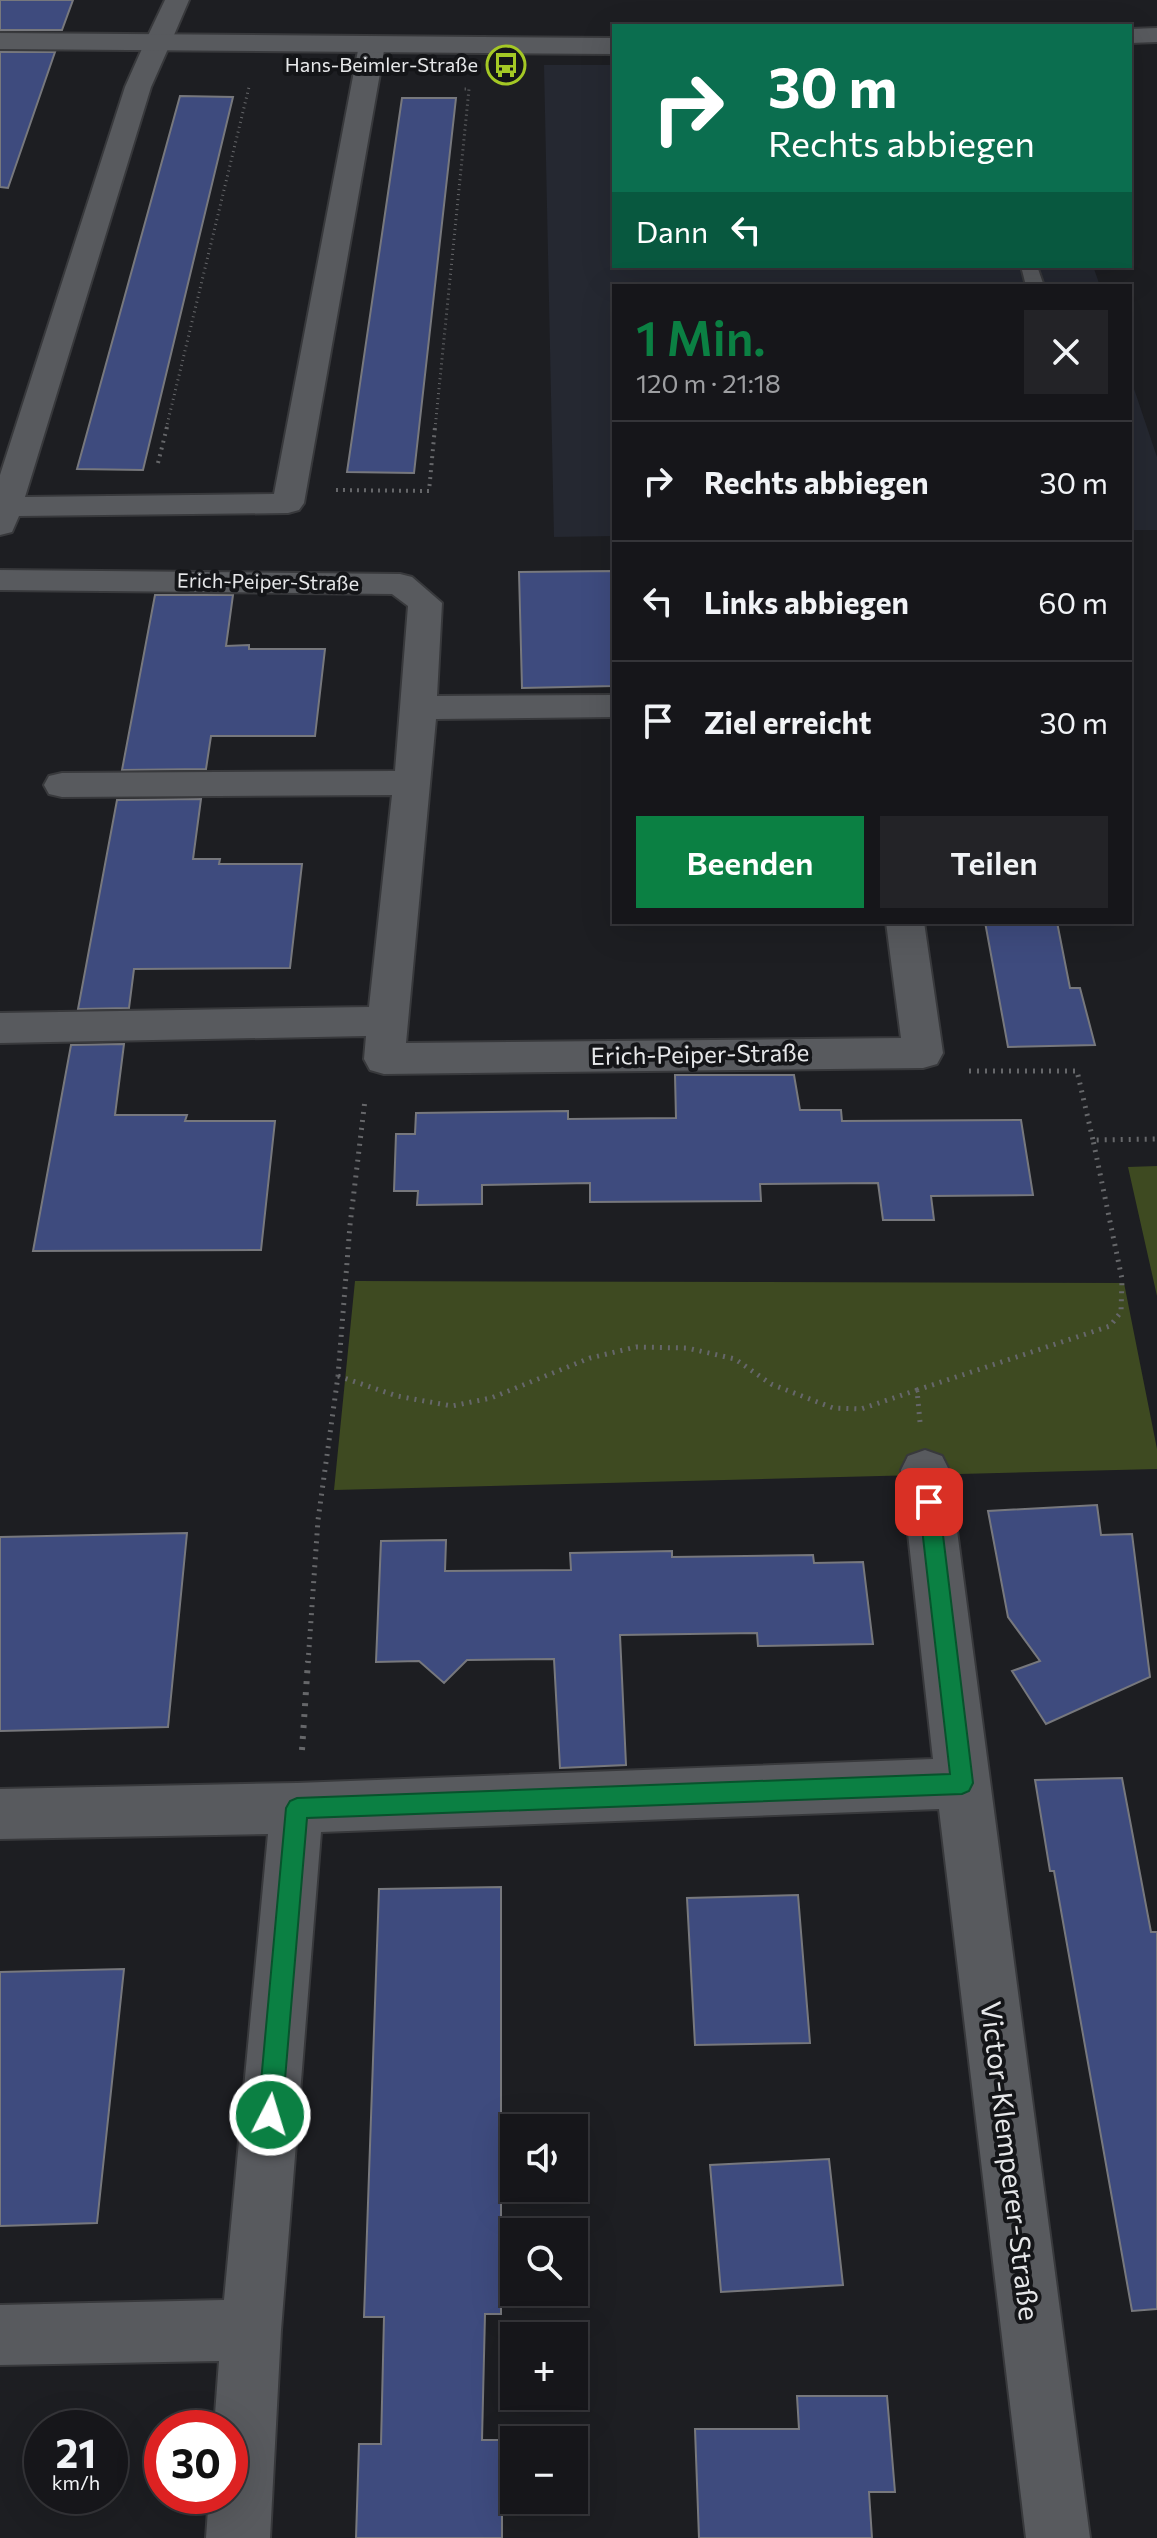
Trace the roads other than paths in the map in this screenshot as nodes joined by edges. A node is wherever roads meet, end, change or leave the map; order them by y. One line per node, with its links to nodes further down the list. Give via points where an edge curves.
1 (177, 0): 5 (street)
2 (1132, 32): 3 (street)
3 (1157, 35)
4 (0, 41): 5 (street)
5 (158, 42): 6 (street); 8 (street, via 138,87)
6 (372, 45): 7 (street); 8 (street, via 288,503)
7 (612, 46)
8 (3, 516)
9 (0, 580): 11 (street, Erich-Peiper-Straße, via 400,584 425,603)
10 (612, 706): 11 (street)
11 (419, 708): 12 (street, Erich-Peiper-Straße)
12 (409, 783): 13 (street); 16 (street, Erich-Peiper-Straße)
13 (62, 785)
14 (905, 924): 16 (street, Erich-Peiper-Straße, via 923,1053)
15 (0, 1028): 16 (street, Erich-Peiper-Straße)
16 (387, 1040)
17 (925, 1470): 18 (street, Victor-Klemperer-Straße)
18 (962, 1783): 19 (street); 24 (street, Victor-Klemperer-Straße)
19 (297, 1808): 20 (street); 21 (street)
20 (0, 1814)
21 (251, 2330): 22 (street); 23 (street)
22 (0, 2335)
23 (238, 2538)
24 (1058, 2538)

